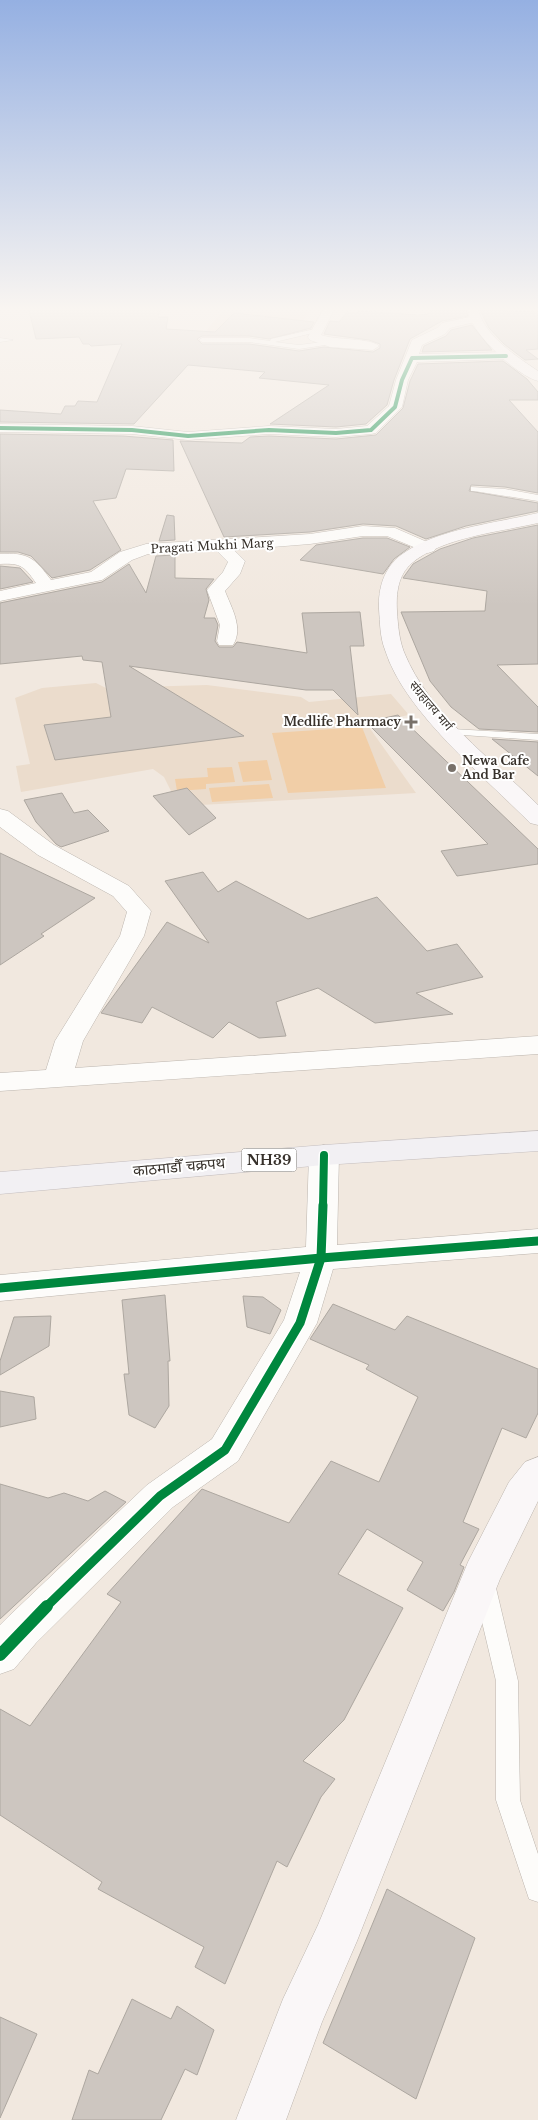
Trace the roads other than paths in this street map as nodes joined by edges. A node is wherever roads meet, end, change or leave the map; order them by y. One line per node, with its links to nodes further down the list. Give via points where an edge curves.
1 (393, 409): 2 (street, via 371,430 336,433 269,430 188,436 132,430)
2 (0, 428)
3 (474, 489): 4 (lane)
4 (538, 498)
5 (538, 518): 7 (main road, संग्रहालय मार्ग, via 471,533)
6 (221, 545): 7 (street, Pragati Mukhi Marg, via 389,531); 9 (street, Pragati Mukhi Marg, via 146,549 126,556 96,576); 11 (street, via 237,561 231,574 216,590 229,625)
7 (428, 548): 12 (main road, संग्रहालय मार्ग, via 393,572 387,601 390,633 402,670)
8 (0, 559): 9 (street, via 23,558)
9 (47, 587): 10 (street, Pragati Mukhi Marg)
10 (0, 596)
11 (226, 641)
12 (452, 732): 13 (lane); 15 (main road, संग्रहालय मार्ग)
13 (538, 737)
14 (0, 816): 17 (street, via 46,850 121,891 140,911 132,936 69,1041)
15 (538, 818)
16 (538, 1045): 17 (street)
17 (58, 1077): 18 (street)
18 (0, 1082)
19 (538, 1141): 20 (highway, काठमाडाैँ चक्रपथ / NH39)
20 (324, 1155): 21 (highway, काठमाडाैँ चक्रपथ / NH39); 23 (street)
21 (0, 1183)
22 (538, 1241): 23 (street)
23 (321, 1258): 24 (street); 27 (street, via 300,1323 225,1450 160,1496)
24 (0, 1288)
25 (538, 1472): 26 (main road, via 522,1493)
26 (482, 1575): 28 (lane, via 507,1681 508,1800); 29 (main road, via 334,1941 300,2016)
27 (0, 1655)
28 (538, 1890)
29 (261, 2120)

